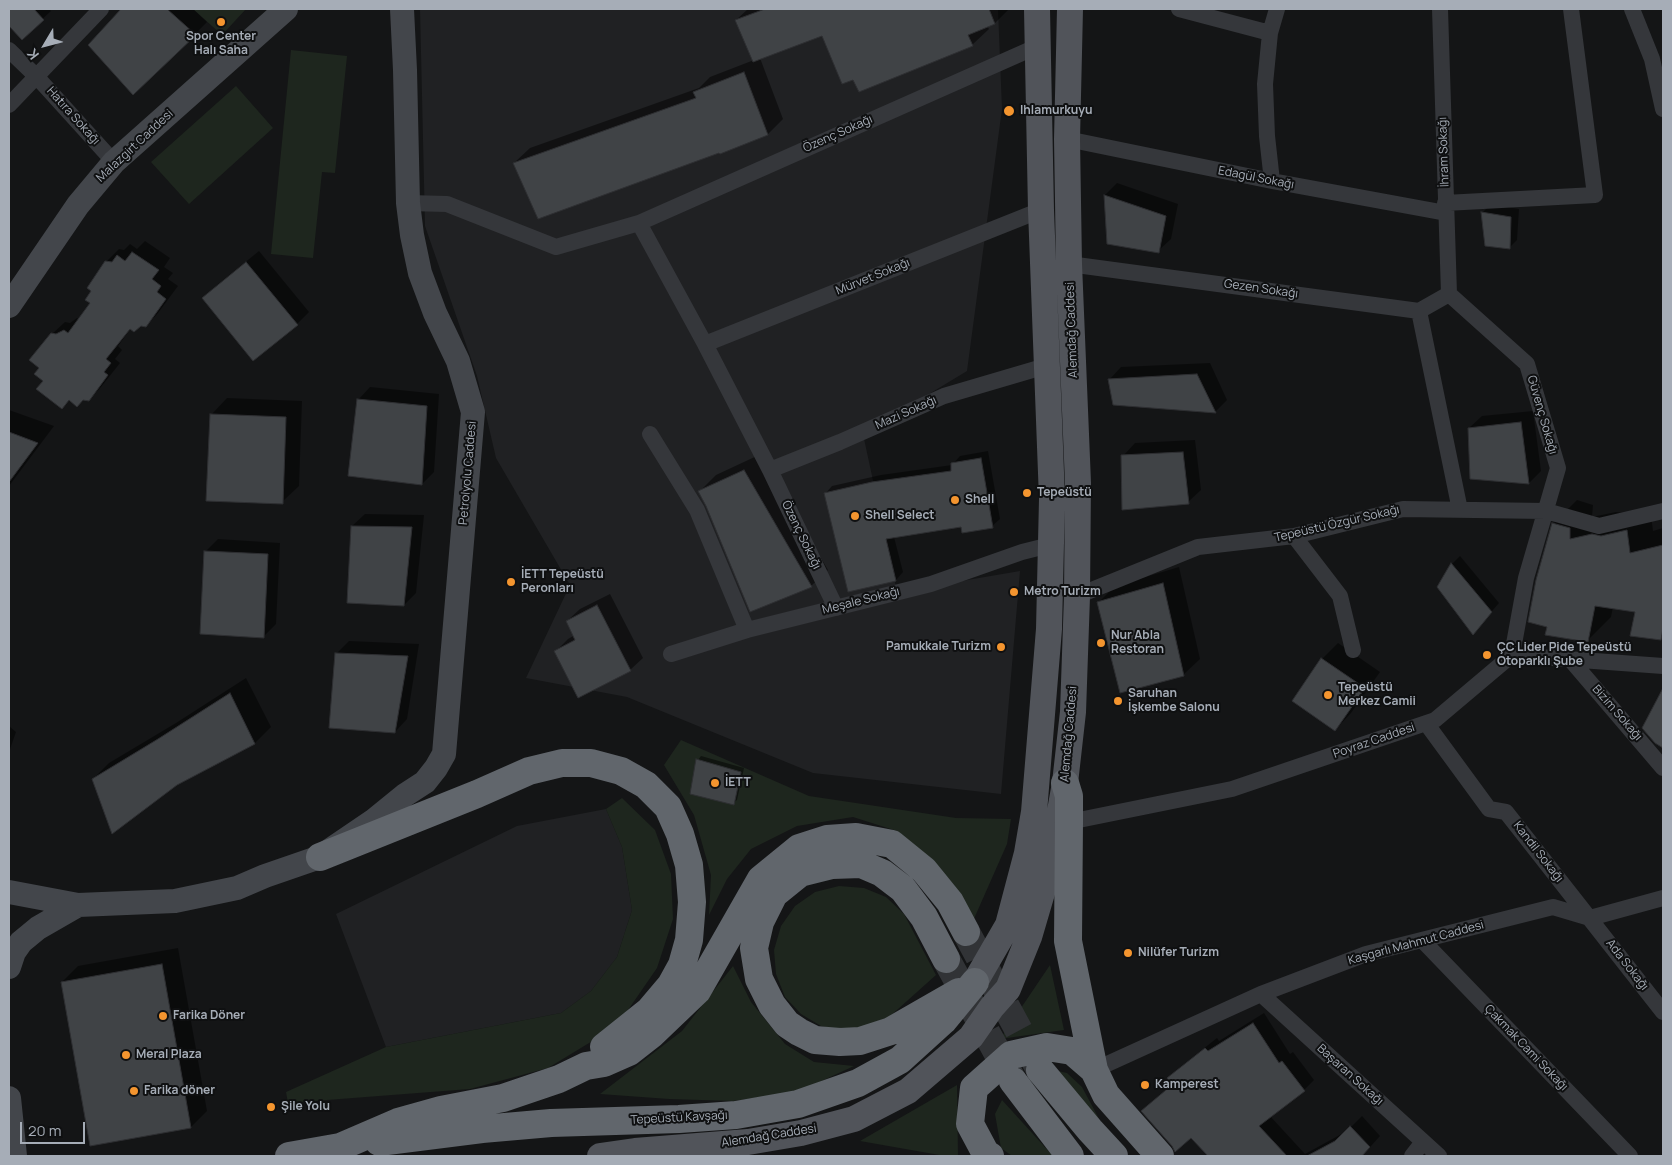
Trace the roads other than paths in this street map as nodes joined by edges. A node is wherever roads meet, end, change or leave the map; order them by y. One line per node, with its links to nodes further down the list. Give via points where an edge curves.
1 (101, 9): 15 (street)
2 (286, 9): 19 (main road, Malazgirt Caddesi)
3 (1037, 9): 12 (main road)
4 (1070, 9): 18 (main road, Alemdağ Caddesi)
5 (1179, 9): 11 (street)
6 (1277, 9): 11 (street)
7 (1440, 9): 22 (street, İhram Sokağı)
8 (1571, 9): 22 (street, Edagül Sokağı, via 1595,195)
9 (1632, 9): 14 (street)
10 (399, 14): 21 (main road, Petrolyolu Caddesi)
11 (1270, 33): 20 (street, via 1265,84)
12 (1038, 46): 23 (main road); 24 (street, Özenç Sokağı)
13 (9, 50): 15 (street, Hatıra Sokağı)
14 (1658, 59): 17 (street)
15 (36, 76): 16 (street); 19 (street, Hatıra Sokağı)
16 (9, 104)
17 (1663, 109)
18 (1067, 139): 20 (street, Edagül Sokağı); 25 (main road, Alemdağ Caddesi)
19 (114, 162): 27 (main road, Malazgirt Caddesi, via 78,205)
20 (1272, 181): 22 (street, Edagül Sokağı)
21 (408, 203): 24 (street, Özenç Sokağı, via 447,204 556,247); 50 (main road, Petrolyolu Caddesi, via 420,274 458,362 473,412 444,754 425,782)
22 (1446, 208): 26 (street, İhram Sokağı)
23 (1041, 210): 29 (street, Mürvet Sokağı); 30 (main road)
24 (639, 223): 29 (street, Özenç Sokağı)
25 (1069, 264): 28 (street, Gezen Sokağı); 38 (main road, Alemdağ Caddesi, via 1078,483)
26 (1449, 294): 28 (street); 34 (street, Güvenç Sokağı, via 1527,364 1558,468)
27 (9, 306)
28 (1419, 311): 33 (street)
29 (705, 344): 32 (street, Özenç Sokağı)
30 (1046, 366): 32 (street, Mazi Sokağı, via 944,396); 37 (main road, via 1052,498)
31 (650, 434): 40 (street, via 697,510)
32 (770, 470): 39 (street, Özenç Sokağı)
33 (1460, 510): 34 (street, Tepeüstü Özgür Sokağı); 36 (street, Tepeüstü Özgür Sokağı, via 1403,509)
34 (1546, 511): 35 (street, Tepeüstü Özgür Sokağı, via 1599,526); 43 (street, Güvenç Sokağı, via 1526,578)
35 (1663, 511)
36 (1294, 536): 38 (street, Tepeüstü Özgür Sokağı, via 1198,547); 41 (street, via 1340,596)
37 (1050, 545): 39 (street, Meşale Sokağı, via 931,584); 59 (main road, via 1049,628 1034,812 1008,925)
38 (1077, 596): 48 (main road, Alemdağ Caddesi, via 1073,712)
39 (836, 608): 40 (street, Meşale Sokağı)
40 (747, 630): 42 (street, Meşale Sokağı)
41 (1353, 650)
42 (671, 654)
43 (1512, 655): 44 (street); 46 (street, Poyraz Caddesi, via 1435,720)
44 (1570, 659): 45 (street); 47 (street, Bizim Sokağı)
45 (1663, 666)
46 (1426, 723): 49 (street, Poyraz Caddesi, via 1232,789); 54 (street, Kandil Sokağı, via 1489,809 1506,812)
47 (1663, 768)
48 (1065, 783): 49 (highway, via 1069,796); 71 (main road, Alemdağ Caddesi, via 1040,903 1008,989 971,1038 908,1091 854,1118 801,1133 748,1142)
49 (1069, 822): 64 (highway, via 1068,941)
50 (320, 857): 53 (main road, Petrolyolu Caddesi, via 237,888 175,901); 62 (highway, via 529,770 562,763 591,763 621,770 646,785 668,807 689,865 692,902 689,940 682,965 649,1011)
51 (9, 892): 53 (main road)
52 (1663, 898): 54 (street)
53 (78, 905): 58 (main road, via 21,942)
54 (1590, 918): 56 (street, Kaşgarlı Mahmut Caddesi, via 1553,907); 61 (street, Ada Sokağı)
55 (966, 932): 62 (highway, via 950,902 924,870 892,844 856,837 827,839 799,848 761,879 697,991 628,1052 604,1063)
56 (1422, 940): 60 (street, Kaşgarlı Mahmut Caddesi, via 1366,954); 78 (street, Çakmak Cami Sokağı)
57 (946, 959): 59 (highway, via 924,917 903,889 882,873 861,864 832,865 800,874 774,894 760,922 754,948 759,979 772,1005 787,1024 815,1040 860,1041 891,1031)
58 (9, 967)
59 (976, 982): 68 (highway, Tepeüstü Kavşağı, via 943,1021 900,1060 858,1083 798,1104 679,1119 482,1128)
60 (1260, 994): 64 (street, Kaşgarlı Mahmut Caddesi); 67 (street, Başaran Sokağı)
61 (1663, 1012)
62 (586, 1066): 68 (highway, via 504,1098 398,1122)
63 (1040, 1070): 74 (highway)
64 (1094, 1070): 72 (highway, via 1072,1051 1047,1048 1011,1055 974,1088 970,1124); 75 (highway, via 1106,1095)
65 (1013, 1081): 73 (highway)
66 (9, 1098): 69 (main road)
67 (1423, 1142): 76 (street); 77 (street, Başaran Sokağı)
68 (340, 1147): 70 (highway)
69 (15, 1156)
70 (289, 1156)
71 (600, 1156)
72 (990, 1156)
73 (1070, 1156)
74 (1114, 1156)
75 (1160, 1156)
76 (1412, 1156)
77 (1439, 1156)
78 (1630, 1156)

